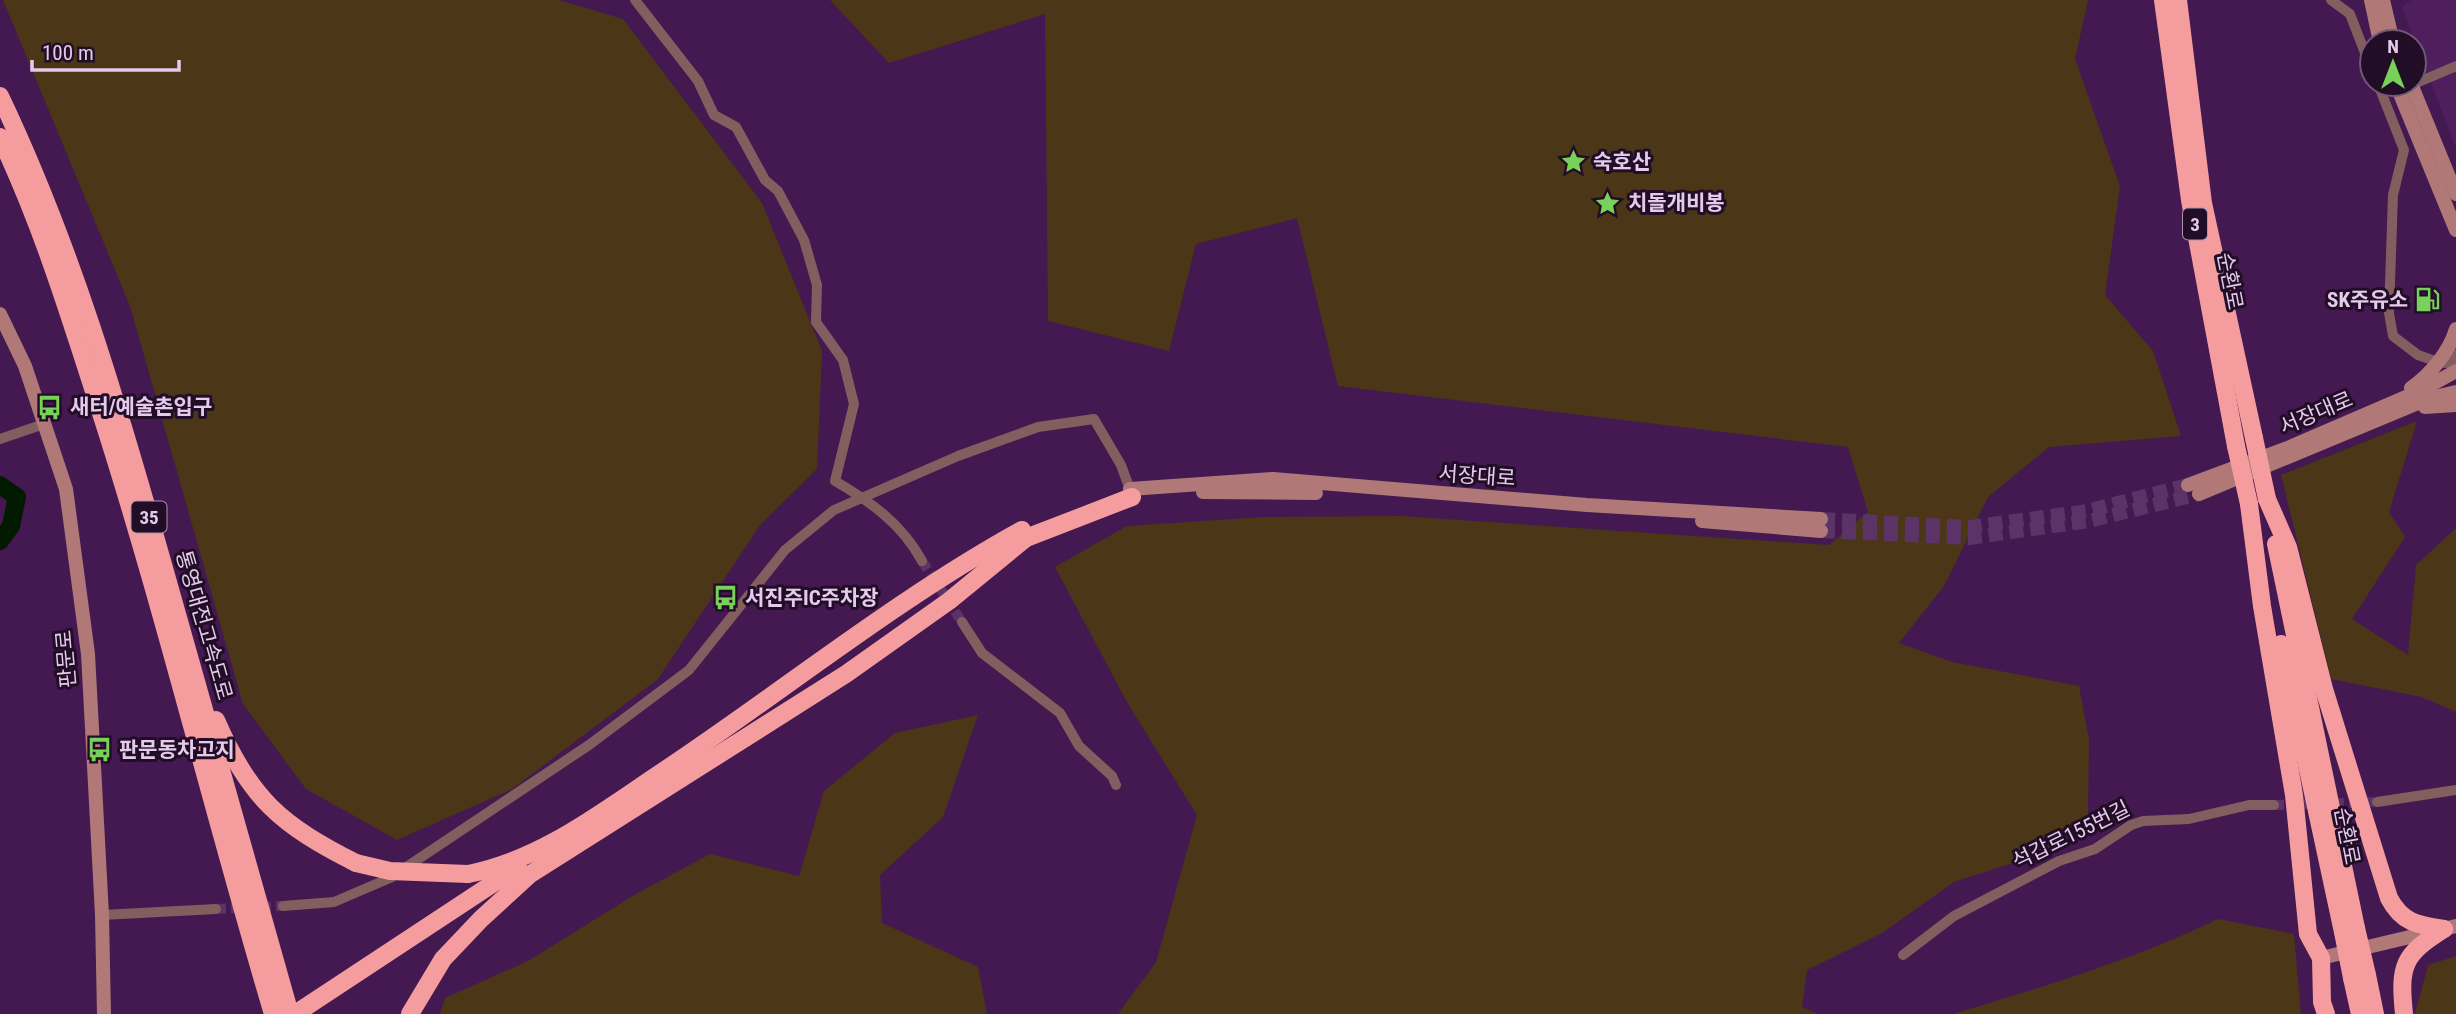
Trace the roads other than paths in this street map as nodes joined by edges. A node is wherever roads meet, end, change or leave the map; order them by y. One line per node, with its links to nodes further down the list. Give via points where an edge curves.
1 (635, 0): 33 (street, via 698,81 714,115 736,127 804,240 817,285 816,322 843,360 854,404 835,481)
2 (2163, 0): 35 (highway, 순환로 / 3, bridge, via 2190,200)
3 (2178, 0): 34 (highway, 순환로 / 3, bridge, via 2203,203)
4 (2331, 0): 9 (street, via 2350,13)
5 (2371, 0): 7 (street)
6 (2383, 0): 8 (street)
7 (2377, 28)
8 (2388, 28)
9 (2358, 34)
10 (2456, 66): 11 (street)
11 (2428, 78)
12 (0, 96): 39 (highway, 통영대전고속도로 / 35, via 38,174 67,250 132,454)
13 (2393, 98): 23 (street, via 2404,150 2393,195 2389,313 2393,336 2418,355)
14 (2394, 98): 18 (street)
15 (2418, 98): 17 (street)
16 (0, 137): 51 (highway, 통영대전고속도로 / 35, via 52,259)
17 (2456, 194)
18 (2454, 226): 19 (street)
19 (2456, 240)
20 (0, 314): 30 (street, 판문로, via 25,366)
21 (2456, 329): 23 (street)
22 (2456, 354): 23 (street)
23 (2438, 362): 24 (street); 28 (street, via 2424,379)
24 (2456, 364)
25 (2456, 371): 28 (street, 서장대로)
26 (2456, 392): 29 (street, 서장대로)
27 (2456, 405): 29 (street)
28 (2379, 409): 29 (street, 서장대로, via 2193,489)
29 (2396, 412)
30 (44, 424): 31 (street); 48 (street, 판문로, via 66,489 88,654)
31 (0, 439)
32 (1131, 493): 33 (street, via 1121,465 1094,419 1038,427); 36 (street, 서장대로, via 1277,490); 44 (highway, via 1022,530 938,578 684,758); 45 (highway, via 1026,538 949,601 846,674)
33 (862, 497): 37 (street, via 896,523); 46 (street, via 834,510 785,550 689,670 589,746 390,878 334,902)
34 (2267, 499): 49 (highway, via 2288,547 2324,690 2389,898 2398,915 2416,925); 50 (highway, 순환로 / 3)
35 (2249, 504): 50 (highway, 순환로 / 3); 53 (highway, via 2294,795 2308,934)
36 (1821, 525)
37 (922, 561)
38 (962, 622): 40 (street, via 982,653 1060,713 1079,746)
39 (191, 664): 44 (highway, bridge, via 235,761 253,788 278,816 308,839 356,863 390,871 467,874 501,867); 51 (highway, 통영대전고속도로 / 35)
40 (1116, 785)
41 (2456, 790): 42 (street)
42 (2376, 802)
43 (2274, 805): 52 (street, 석갑로155번길, via 2131,825 2095,849 2059,861 1954,916)
44 (562, 838): 58 (highway)
45 (528, 875): 59 (highway); 60 (highway, via 443,959)
46 (283, 906)
47 (216, 908): 48 (street)
48 (102, 915): 55 (street, 판문로)
49 (2450, 928): 53 (street); 64 (highway, via 2412,952 2402,982)
50 (2349, 930): 54 (highway, 3, bridge)
51 (263, 949): 56 (highway); 57 (highway, 통영대전고속도로 / 35); 58 (highway, 통영대전고속도로 / 35)
52 (1903, 955)
53 (2321, 958): 61 (highway)
54 (2359, 976): 62 (highway, 3); 63 (highway, 3)
55 (104, 1014)
56 (266, 1014)
57 (273, 1014)
58 (293, 1014)
59 (314, 1014)
60 (410, 1014)
61 (2326, 1014)
62 (2360, 1014)
63 (2375, 1014)
64 (2404, 1014)

